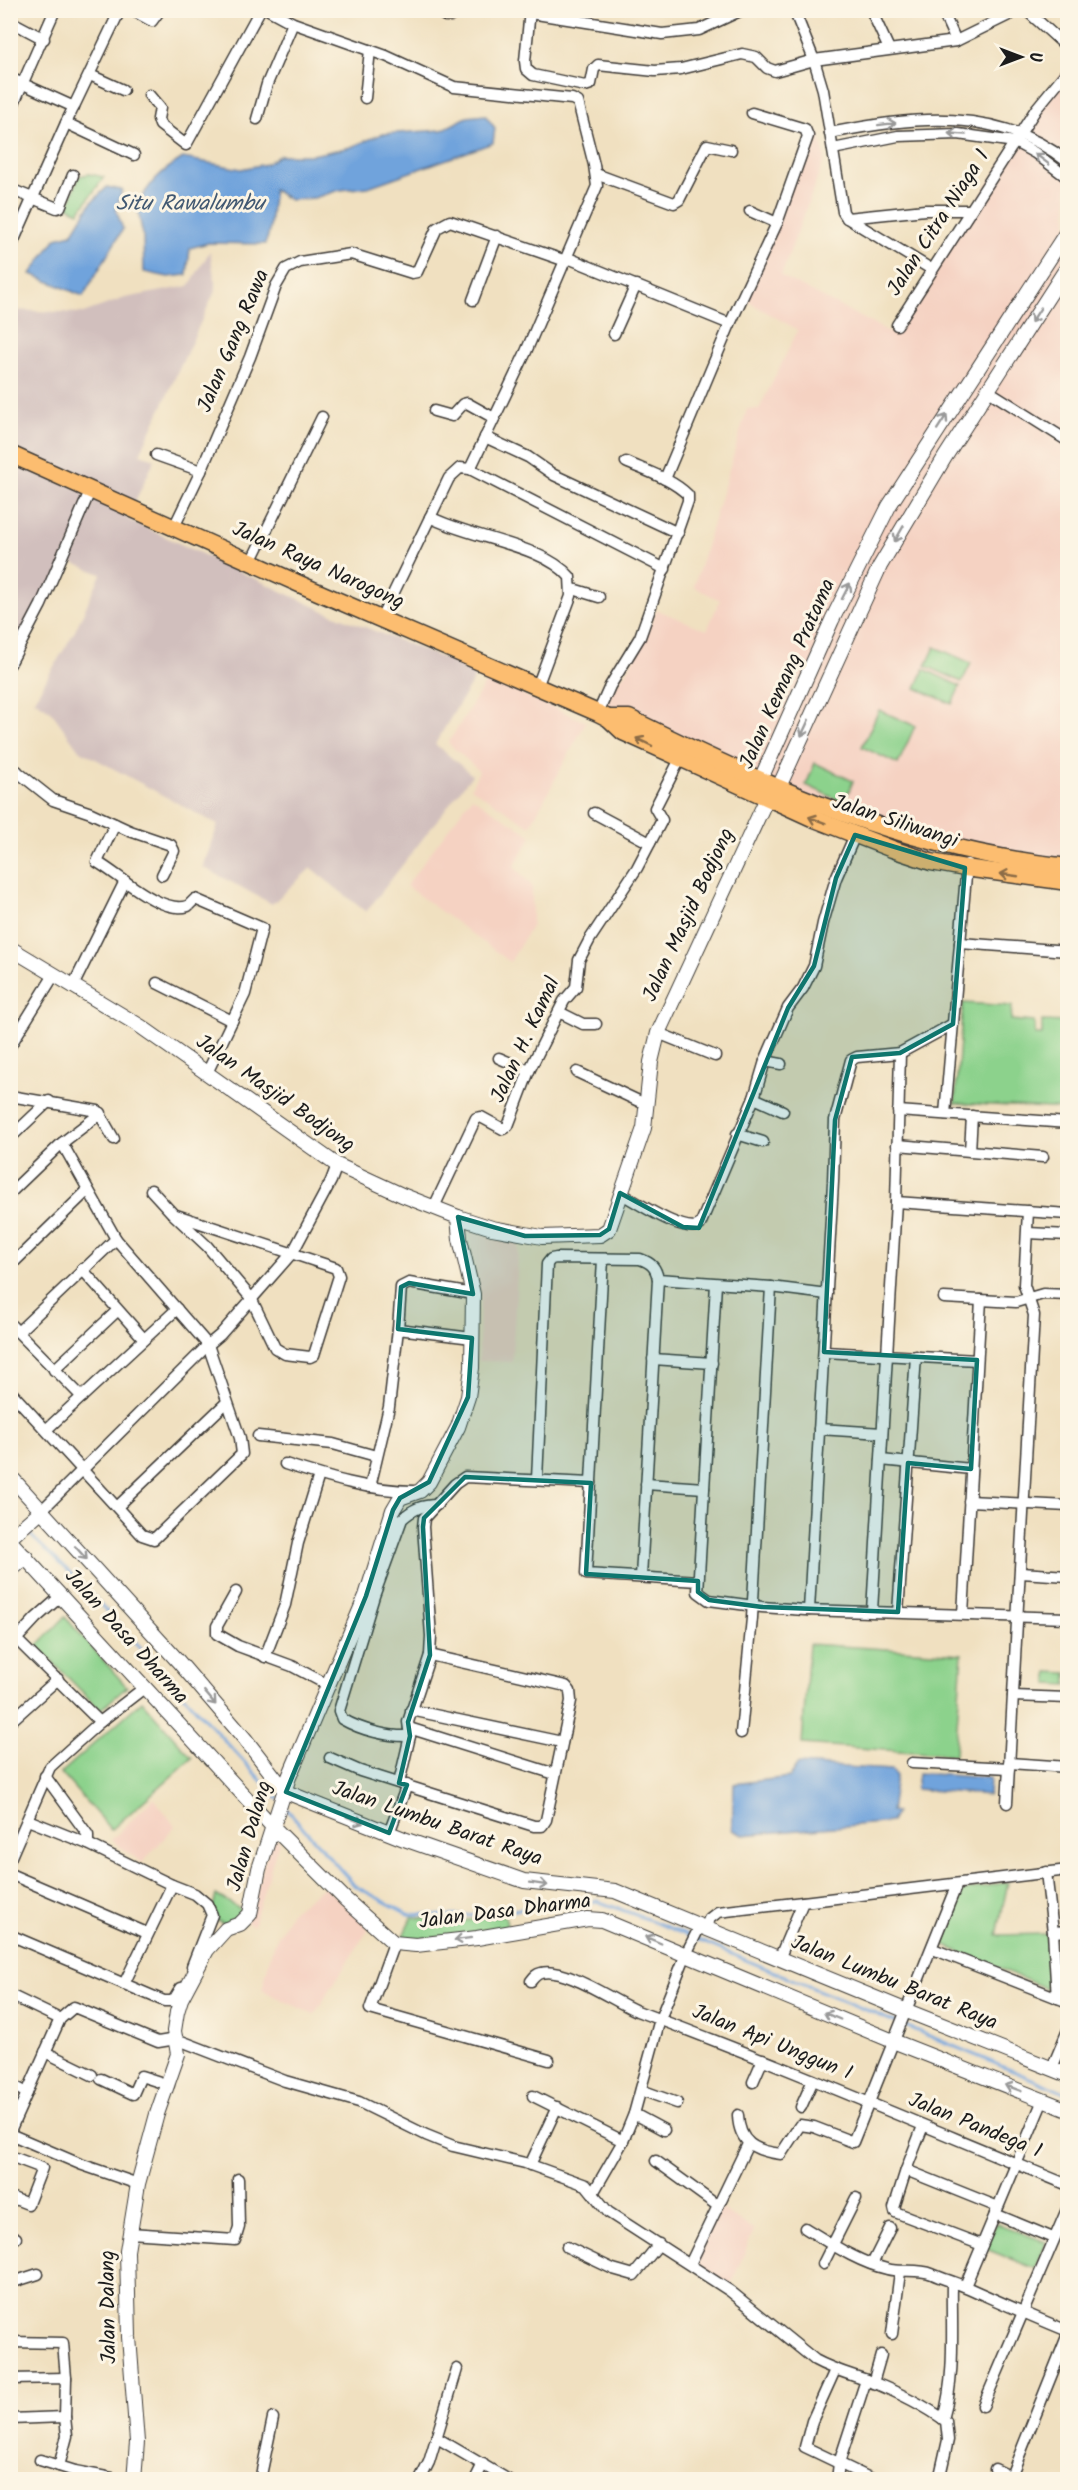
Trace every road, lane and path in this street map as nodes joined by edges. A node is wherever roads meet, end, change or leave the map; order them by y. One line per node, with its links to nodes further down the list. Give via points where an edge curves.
1 (56, 10): 20 (street)
2 (120, 10): 27 (street)
3 (132, 10): 4 (street, via 152,21)
4 (160, 10)
5 (260, 10): 31 (street, via 186,145 160,125 160,108)
6 (269, 10): 19 (street)
7 (435, 10): 8 (street, via 451,16)
8 (455, 10)
9 (712, 10): 18 (street)
10 (742, 10): 18 (street)
11 (794, 10): 25 (street)
12 (871, 10): 23 (street)
13 (942, 10): 21 (street)
14 (1019, 10): 21 (street)
15 (1026, 10): 22 (street)
16 (530, 12): 18 (street, via 662,34 699,30); 25 (street, via 526,69 532,75 568,83 588,86 598,65 655,71 681,69 742,54 756,57 775,71)
17 (10, 21): 20 (street)
18 (718, 21)
19 (294, 23): 24 (street); 36 (street)
20 (44, 39): 29 (street)
21 (956, 41): 23 (street)
22 (1068, 48)
23 (889, 49): 25 (street)
24 (370, 50): 32 (street); 44 (street, via 454,87 575,100)
25 (814, 60): 38 (street)
26 (1068, 70): 39 (street, Jalan Citra Niaga 1)
27 (90, 75): 30 (street); 33 (street)
28 (10, 78): 29 (street)
29 (23, 84): 33 (street); 34 (street)
30 (123, 90)
31 (149, 95)
32 (365, 98)
33 (74, 107): 37 (street)
34 (10, 112)
35 (752, 113): 52 (street, via 808,133)
36 (256, 119)
37 (66, 123): 42 (street); 48 (street)
38 (830, 133): 39 (street, one-way to 39, via 942,118 972,121); 40 (street)
39 (1017, 139): 40 (street, one-way to 40, via 935,133 870,140); 43 (street, via 1035,141); 46 (street, one-way to 39); 49 (street, Jalan Citra Niaga 1)
40 (832, 149): 51 (street)
41 (731, 150): 44 (street, via 707,145 674,203)
42 (134, 155)
43 (1068, 162)
44 (596, 174): 56 (street, via 597,186)
45 (73, 175): 48 (street, via 60,207)
46 (1068, 178)
47 (10, 189): 48 (street)
48 (32, 199): 55 (street)
49 (970, 210): 51 (street); 58 (street, Jalan Citra Niaga 1)
50 (750, 211): 52 (street)
51 (847, 218): 58 (street)
52 (777, 223): 61 (street)
53 (1068, 230): 70 (street, Jalan Kemang Pratama, one-way to 53)
54 (497, 236): 56 (street, Jalan Gang Rawa); 60 (street); 76 (street, Jalan Gang Rawa, via 446,221 437,228 420,267 412,273 351,254 300,262 286,269)
55 (10, 249)
56 (567, 259): 59 (street, Jalan Gang Rawa); 67 (street)
57 (1068, 266): 64 (street, Jalan Kemang Pratama, one-way to 64)
58 (931, 269): 62 (street, Jalan Citra Niaga 1)
59 (636, 285): 61 (street, Jalan Gang Rawa); 63 (street)
60 (473, 300)
61 (730, 324): 77 (street)
62 (897, 325)
63 (614, 334)
64 (987, 390): 69 (street); 73 (street, Jalan Kemang Pratama)
65 (434, 411): 67 (street, via 452,416 467,403)
66 (322, 417): 84 (street)
67 (494, 418): 68 (street)
68 (485, 437): 75 (street); 83 (street, via 528,457 554,475)
69 (1068, 441)
70 (927, 445): 73 (street); 79 (street, Jalan Kemang Pratama)
71 (10, 454): 78 (main road, Jalan Raya Narogong)
72 (156, 455): 76 (street)
73 (945, 457): 80 (street, Jalan Kemang Pratama)
74 (626, 462): 77 (street)
75 (470, 469): 81 (street, via 460,468 452,474); 85 (street)
76 (201, 471): 82 (street, Jalan Gang Rawa)
77 (665, 479): 83 (street, via 688,495)
78 (90, 491): 82 (main road, Jalan Raya Narogong); 91 (street, via 41,604)
79 (898, 491): 80 (street); 89 (street, Jalan Kemang Pratama, one-way to 79)
80 (917, 502): 90 (street, Jalan Kemang Pratama, one-way to 90, via 880,566)
81 (430, 517): 86 (street, via 539,555 567,573); 88 (street)
82 (174, 527): 84 (main road, Jalan Raya Narogong)
83 (678, 533): 85 (street)
84 (251, 562): 88 (main road, Jalan Raya Narogong)
85 (665, 569): 95 (street, via 640,637 610,686)
86 (573, 589): 87 (street); 92 (street)
87 (599, 597)
88 (381, 619): 92 (main road, Jalan Raya Narogong)
89 (832, 620): 90 (street); 93 (street, Jalan Kemang Pratama)
90 (851, 629): 94 (street, Jalan Kemang Pratama)
91 (10, 663)
92 (537, 687): 95 (main road, Jalan Raya Narogong)
93 (799, 691): 94 (street); 97 (street, Jalan Kemang Pratama)
94 (818, 700): 100 (street, Jalan Kemang Pratama, one-way to 100)
95 (603, 715): 96 (main road, Jalan Raya Narogong, one-way to 95, via 624,732); 99 (main road, Jalan Raya Narogong, via 629,718)
96 (680, 759): 99 (main road, Jalan Raya Narogong); 107 (street, Jalan H. Kamal, via 655,808 662,819)
97 (768, 764): 100 (street); 101 (street, Jalan Kemang Pratama)
98 (14, 768): 102 (street); 105 (street, via 53,800)
99 (720, 769): 101 (main road, Jalan Siliwangi); 103 (main road, Jalan Siliwangi)
100 (785, 771): 103 (street, Jalan Kemang Pratama)
101 (760, 781): 103 (main road, Jalan Siliwangi)
102 (10, 784)
103 (772, 793): 106 (main road, Jalan Siliwangi, one-way to 103); 108 (main road, Jalan Siliwangi); 123 (street, Jalan Masjid Bodjong)
104 (594, 813): 107 (street)
105 (115, 824): 110 (street, via 173,846); 111 (street, via 97,862)
106 (855, 835): 108 (main road, Jalan Siliwangi, via 931,862); 128 (street, via 831,894 814,966 788,1008)
107 (650, 843): 119 (street, Jalan H. Kamal, via 590,939 579,960 576,987)
108 (968, 860): 109 (main road, Jalan Siliwangi); 112 (main road, Jalan Siliwangi, one-way to 108); 113 (street)
109 (1068, 867)
110 (162, 875)
111 (125, 881): 118 (street); 120 (street, via 172,908 188,906 195,899 261,926 263,931 248,984)
112 (1068, 882)
113 (960, 944): 115 (street); 122 (street)
114 (10, 948): 116 (street, Jalan Masjid Bodjong)
115 (1068, 951)
116 (54, 975): 118 (street, Jalan Masjid Bodjong); 124 (street)
117 (157, 984): 120 (street)
118 (73, 986): 132 (street, Jalan Masjid Bodjong)
119 (559, 1012): 121 (street, via 583,1023); 130 (street, Jalan H. Kamal)
120 (232, 1021): 132 (street)
121 (596, 1024)
122 (954, 1024): 125 (street); 140 (street)
123 (658, 1033): 126 (street); 136 (street, Jalan Masjid Bodjong)
124 (10, 1046)
125 (900, 1053): 138 (street); 172 (street, via 851,1060 835,1120)
126 (715, 1056)
127 (499, 1058): 130 (street)
128 (765, 1061): 129 (street); 134 (street)
129 (781, 1064)
130 (529, 1071): 157 (street, Jalan H. Kamal, via 506,1128 481,1117 475,1119)
131 (577, 1072): 136 (street)
132 (207, 1073): 151 (street, Jalan Masjid Bodjong)
133 (10, 1096): 135 (street)
134 (754, 1098): 137 (street); 143 (street)
135 (50, 1101): 139 (street); 144 (street)
136 (647, 1105): 155 (street, Jalan Masjid Bodjong, via 644,1128)
137 (783, 1111)
138 (898, 1111): 140 (street); 148 (street)
139 (101, 1113): 145 (street); 147 (street)
140 (945, 1114): 141 (street)
141 (972, 1116): 142 (street); 149 (street)
142 (1068, 1123)
143 (737, 1134): 146 (street); 155 (street, via 700,1225 695,1228 682,1227)
144 (10, 1138)
145 (114, 1139)
146 (763, 1142)
147 (62, 1143): 152 (street); 154 (street)
148 (897, 1145): 149 (street); 156 (street)
149 (970, 1151): 150 (street)
150 (1043, 1157)
151 (337, 1165): 157 (street, Jalan Masjid Bodjong); 165 (street)
152 (88, 1190): 164 (street); 167 (street)
153 (151, 1190): 159 (street)
154 (10, 1193)
155 (620, 1193): 161 (street, Jalan Masjid Bodjong, via 609,1229 600,1235 525,1236)
156 (896, 1203): 158 (street); 187 (street)
157 (434, 1207): 161 (street, Jalan Masjid Bodjong)
158 (1028, 1211): 160 (street); 162 (street)
159 (173, 1214): 165 (street); 175 (street, via 207,1246)
160 (1068, 1214)
161 (458, 1217): 173 (street, Jalan Dalang)
162 (1028, 1233): 163 (street); 177 (street, via 1024,1285)
163 (1068, 1235)
164 (116, 1239): 168 (street); 179 (street)
165 (293, 1252): 175 (street); 175 (street, via 338,1271 316,1352 310,1357 285,1354 275,1348)
166 (603, 1259): 169 (street, via 640,1259 656,1269); 208 (street, via 556,1258 547,1264); 209 (street)
167 (11, 1264)
168 (82, 1269): 180 (street); 181 (street)
169 (658, 1279): 170 (street); 189 (street)
170 (716, 1284): 171 (street); 191 (street)
171 (771, 1287): 172 (street); 228 (street)
172 (827, 1293): 186 (street)
173 (472, 1294): 182 (street, via 404,1284 399,1292); 183 (street, Jalan Dalang)
174 (1068, 1294): 177 (street, via 1043,1294)
175 (251, 1298): 185 (street)
176 (944, 1298): 178 (street)
177 (1030, 1299): 178 (street); 215 (street, via 1034,1314)
178 (981, 1300): 190 (street)
179 (177, 1309): 184 (street); 185 (street)
180 (117, 1311): 184 (street); 192 (street)
181 (14, 1328): 192 (street)
182 (398, 1329): 183 (street); 200 (street, via 389,1407)
183 (472, 1338): 213 (street, Jalan Dalang, via 469,1388 458,1428 429,1482)
184 (144, 1339): 194 (street)
185 (207, 1345): 195 (street); 205 (street)
186 (824, 1352): 187 (street); 197 (street)
187 (887, 1355): 188 (street); 198 (street)
188 (916, 1356): 190 (street); 202 (street)
189 (653, 1359): 191 (street); 210 (street)
190 (977, 1360): 204 (street)
191 (712, 1363): 212 (street)
192 (54, 1370): 194 (street)
193 (10, 1391): 196 (street)
194 (82, 1397): 196 (street)
195 (227, 1402): 218 (street); 218 (street, via 240,1438 240,1457 154,1539 142,1535)
196 (47, 1429): 205 (street)
197 (819, 1429): 198 (street); 229 (street)
198 (882, 1433): 201 (street)
199 (258, 1436): 200 (street, via 333,1444)
200 (376, 1456): 211 (street)
201 (881, 1460): 202 (street); 230 (street)
202 (908, 1463): 204 (street); 231 (street)
203 (285, 1464): 206 (street)
204 (971, 1469): 214 (street)
205 (82, 1470): 218 (street); 219 (street)
206 (319, 1475): 211 (street); 237 (street, via 297,1543 285,1605)
207 (10, 1476): 219 (street)
208 (537, 1479): 209 (street); 216 (street, via 465,1477)
209 (591, 1482): 224 (street, via 586,1574)
210 (646, 1484): 212 (street); 224 (street)
211 (370, 1486): 213 (street)
212 (704, 1488): 225 (street)
213 (420, 1491): 239 (street, Jalan Dalang, via 400,1498 393,1510 366,1596)
214 (969, 1501): 215 (street); 232 (street)
215 (1025, 1504): 217 (street); 222 (street)
216 (437, 1505): 236 (street, via 424,1518 423,1527); 246 (street, via 424,1505 402,1518 339,1711 350,1724 395,1737)
217 (1068, 1506)
218 (117, 1507)
219 (40, 1511): 220 (street); 256 (street, one-way to 256, via 178,1660 245,1739)
220 (16, 1544): 221 (street); 227 (street, Jalan Dasa Dharma)
221 (10, 1571)
222 (1021, 1573): 223 (street); 233 (street)
223 (1068, 1576)
224 (641, 1577): 225 (street)
225 (699, 1581): 228 (street, via 698,1592 709,1600)
226 (236, 1592): 237 (street, via 217,1626 217,1634)
227 (61, 1596): 235 (street); 240 (street, Jalan Dasa Dharma)
228 (753, 1606): 229 (street); 247 (street)
229 (809, 1610): 230 (street)
230 (872, 1611): 231 (street)
231 (898, 1612): 232 (street)
232 (963, 1614): 233 (street)
233 (1018, 1616): 234 (street); 241 (street)
234 (1068, 1618)
235 (13, 1642): 238 (street)
236 (430, 1655): 243 (street); 248 (street, via 566,1686 571,1701)
237 (265, 1657): 239 (street)
238 (58, 1679): 244 (street); 245 (street)
239 (328, 1685): 256 (street, Jalan Dalang)
240 (144, 1688): 245 (street); 259 (street, Jalan Dasa Dharma)
241 (1014, 1696): 242 (street); 251 (street)
242 (1068, 1698)
243 (411, 1710): 246 (street); 248 (street)
244 (10, 1722)
245 (100, 1722): 254 (street, via 54,1762)
246 (409, 1732): 253 (street); 255 (street)
247 (741, 1734)
248 (562, 1742): 253 (street)
249 (330, 1758): 255 (street)
250 (912, 1763): 251 (street)
251 (1009, 1766): 252 (street); 257 (street)
252 (1068, 1767)
253 (555, 1773): 255 (street, via 546,1820 538,1827)
254 (45, 1776): 258 (street); 261 (street, via 88,1835)
255 (403, 1784): 260 (street)
256 (284, 1796): 259 (street, Jalan Dalang); 260 (street, Jalan Lumbu Barat Raya, one-way to 260)
257 (1007, 1803)
258 (28, 1820): 261 (street); 262 (street)
259 (275, 1821): 274 (street, Jalan Dasa Dharma, via 346,1900); 287 (street, Jalan Dalang, via 250,1914 240,1924 226,1929 207,1950 181,2000 174,2028)
260 (389, 1833): 269 (street, Jalan Lumbu Barat Raya, one-way to 269, via 524,1881 615,1890)
261 (88, 1844): 267 (street)
262 (10, 1859)
263 (1068, 1870): 264 (street)
264 (1046, 1872): 266 (street); 271 (street)
265 (10, 1874): 272 (street)
266 (957, 1884): 268 (street); 275 (street)
267 (172, 1885): 272 (street); 279 (street, via 200,1897 212,1915 191,1968 173,2001)
268 (802, 1902): 269 (street, via 718,1912); 277 (street)
269 (701, 1928): 276 (street); 277 (street, Jalan Lumbu Barat Raya)
270 (1068, 1931): 271 (street)
271 (1053, 1932): 281 (street)
272 (147, 1934): 279 (street)
273 (10, 1935): 279 (street)
274 (394, 1943): 276 (street, Jalan Dasa Dharma, one-way to 274, via 602,1920 588,1919 457,1940 416,1945); 290 (street, via 370,2009)
275 (933, 1949): 281 (street); 282 (street)
276 (687, 1952): 284 (street); 286 (street, Jalan Dasa Dharma, one-way to 276)
277 (779, 1959): 282 (street, Jalan Lumbu Barat Raya)
278 (531, 1981): 284 (street, Jalan Api Unggun I, via 542,1973 558,1973)
279 (124, 1984)
280 (10, 1995): 283 (street)
281 (1062, 2000)
282 (905, 2015): 286 (street); 291 (street, Jalan Lumbu Barat Raya)
283 (60, 2019): 287 (street, via 78,2008 158,2042); 288 (street)
284 (660, 2019): 289 (street, Jalan Api Unggun I); 297 (street)
285 (1068, 2030): 291 (street)
286 (894, 2038): 300 (street, Jalan Dasa Dharma, one-way to 286); 302 (street)
287 (176, 2039): 296 (street, Jalan Dalang, via 179,2049); 316 (street, via 285,2081 359,2102 453,2146)
288 (45, 2052): 296 (street, via 133,2094 141,2076); 298 (street)
289 (763, 2059): 293 (street, Jalan Api Unggun I); 294 (street)
290 (549, 2060)
291 (1052, 2068): 292 (street, Jalan Lumbu Barat Raya)
292 (1068, 2075)
293 (813, 2080): 302 (street, Jalan Api Unggun I); 304 (street)
294 (753, 2082)
295 (10, 2084): 298 (street)
296 (169, 2085): 319 (street, Jalan Dalang)
297 (641, 2091): 301 (street); 306 (street)
298 (27, 2093): 310 (street)
299 (534, 2096): 303 (street)
300 (1042, 2100): 305 (street, Jalan Dasa Dharma); 315 (street)
301 (677, 2103)
302 (868, 2104): 308 (street, Jalan Pandega 1); 312 (street, via 854,2142 800,2125 781,2154)
303 (556, 2107): 311 (street); 316 (street)
304 (801, 2107)
305 (1068, 2110)
306 (634, 2114): 309 (street); 311 (street)
307 (738, 2115): 312 (street)
308 (923, 2126): 315 (street, Jalan Pandega 1); 317 (street)
309 (664, 2130)
310 (10, 2134): 313 (street, via 14,2144); 319 (street)
311 (623, 2140): 321 (street)
312 (748, 2144): 324 (street)
313 (10, 2155): 322 (street, via 42,2168 28,2204)
314 (656, 2161): 324 (street)
315 (1017, 2164): 320 (street, Jalan Pandega 1); 326 (street)
316 (530, 2165): 321 (street, via 586,2185)
317 (906, 2170): 326 (street); 332 (street, via 895,2212)
318 (238, 2179): 329 (street, via 239,2227 235,2240)
319 (138, 2184): 329 (street, Jalan Dalang)
320 (1068, 2185)
321 (592, 2193): 331 (street, via 608,2212)
322 (10, 2197)
323 (856, 2198): 333 (street)
324 (718, 2206): 335 (street)
325 (1068, 2207): 330 (street)
326 (997, 2210): 330 (street); 332 (street)
327 (805, 2228): 333 (street)
328 (890, 2228): 337 (street)
329 (130, 2233): 367 (street, Jalan Dalang, via 129,2337 137,2442)
330 (1053, 2238): 343 (street)
331 (659, 2244): 334 (street, via 634,2275); 335 (street)
332 (982, 2245): 342 (street)
333 (834, 2246): 336 (street); 337 (street)
334 (567, 2247)
335 (690, 2264): 350 (street, via 815,2360)
336 (822, 2264)
337 (872, 2264): 338 (street)
338 (900, 2272): 340 (street, via 929,2273); 345 (street)
339 (38, 2274): 341 (street)
340 (952, 2282): 342 (street); 355 (street, via 951,2353)
341 (10, 2283)
342 (965, 2286): 343 (street)
343 (1023, 2313): 344 (street); 354 (street)
344 (1068, 2332): 365 (street)
345 (892, 2334)
346 (10, 2342): 351 (street, via 63,2343)
347 (881, 2355): 353 (street)
348 (954, 2359): 355 (street, via 950,2412)
349 (457, 2369): 359 (street)
350 (835, 2370): 353 (street); 361 (street, via 804,2445)
351 (66, 2378): 352 (street); 356 (street)
352 (10, 2379)
353 (870, 2382): 355 (street); 361 (street)
354 (982, 2406)
355 (944, 2416): 374 (street, via 948,2440)
356 (65, 2417): 358 (street); 363 (street, via 67,2436)
357 (273, 2418): 368 (street)
358 (10, 2419)
359 (437, 2438): 362 (street); 369 (street)
360 (40, 2460): 363 (street)
361 (839, 2463): 372 (street); 373 (street)
362 (483, 2464): 370 (street); 371 (street)
363 (59, 2466): 366 (street)
364 (995, 2469): 365 (street)
365 (1014, 2478)
366 (122, 2480)
367 (134, 2480)
368 (260, 2480)
369 (420, 2480)
370 (476, 2480)
371 (508, 2480)
372 (837, 2480)
373 (874, 2480)
374 (939, 2480)

